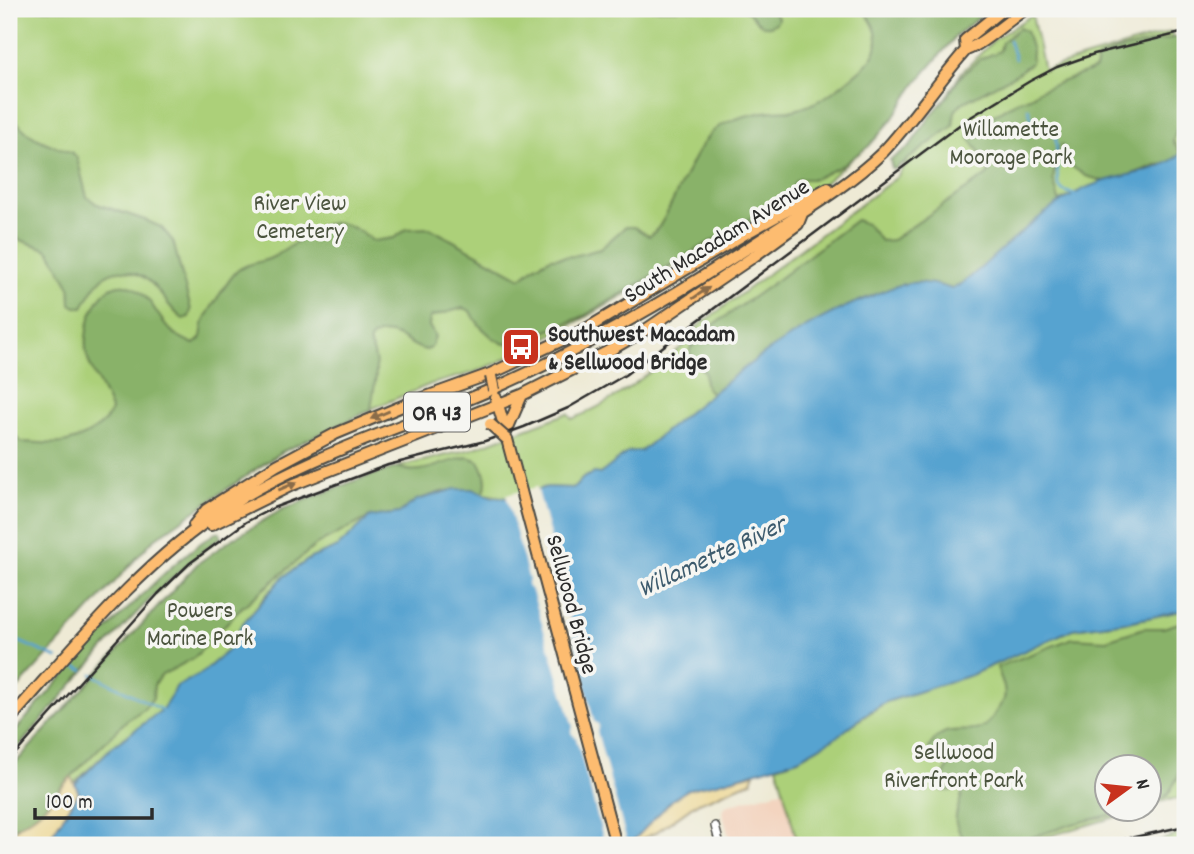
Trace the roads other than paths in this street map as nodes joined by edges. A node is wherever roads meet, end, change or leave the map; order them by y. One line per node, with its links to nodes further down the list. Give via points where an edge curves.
1 (1003, 9): 3 (main road, South Macadam Avenue / OR 43, via 965,40)
2 (1024, 9): 3 (main road, South Macadam Avenue / OR 43)
3 (966, 50): 4 (main road, South Macadam Avenue / OR 43, via 882,152)
4 (840, 186): 5 (main road, South Macadam Avenue / OR 43); 6 (main road, via 825,189 760,225 586,329)
5 (802, 213): 7 (main road, one-way to 5, via 637,335 711,287 798,224); 11 (main road, South Macadam Avenue / OR 43, via 549,364 271,482)
6 (491, 375): 8 (main road, Sellwood Bridge, bridge); 11 (main road, one-way to 11, via 335,433 206,510)
7 (522, 395): 8 (main road); 10 (main road)
8 (498, 403): 9 (main road); 10 (main road, Sellwood Bridge)
9 (465, 419): 10 (main road, bridge, via 482,420); 11 (main road, one-way to 9, via 267,496)
10 (506, 436): 14 (main road, Sellwood Bridge)
11 (183, 538): 12 (main road, South Macadam Avenue / OR 43, via 92,628)
12 (9, 720)
13 (715, 826): 15 (street)
14 (616, 845)
15 (720, 845)

